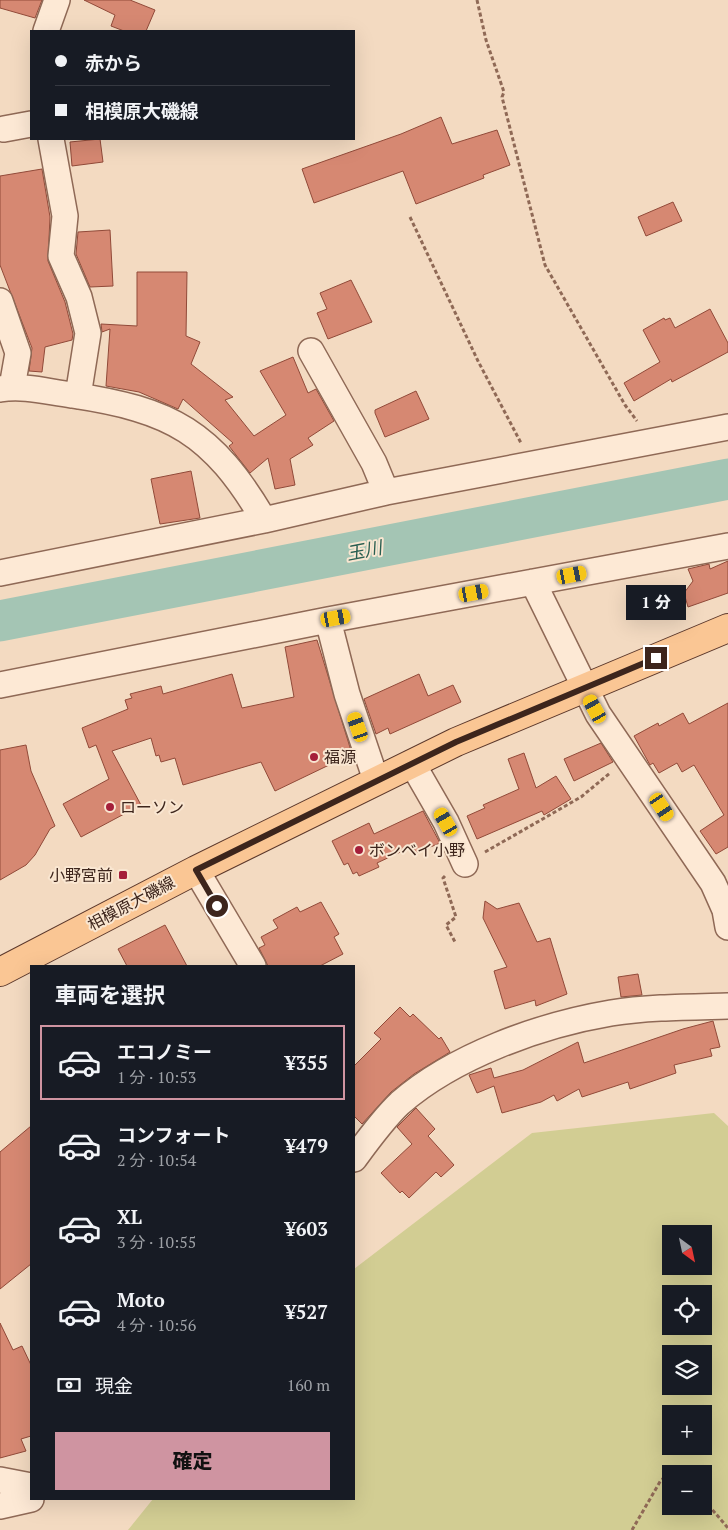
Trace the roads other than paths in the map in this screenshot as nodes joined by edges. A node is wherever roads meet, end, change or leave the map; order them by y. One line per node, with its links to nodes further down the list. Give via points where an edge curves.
1 (57, 0): 2 (street)
2 (46, 30)
3 (30, 124): 4 (street)
4 (4, 129)
5 (51, 140): 9 (street, via 65,216 61,256 79,297 88,333)
6 (0, 301): 8 (street, via 18,353)
7 (311, 351): 11 (street)
8 (6, 388): 9 (street)
9 (78, 396): 12 (street, via 146,410 183,426 211,448 248,493)
10 (728, 427): 11 (street)
11 (386, 492): 12 (street)
12 (264, 520): 14 (street)
13 (728, 546): 15 (street)
14 (0, 573)
15 (532, 582): 16 (street); 19 (street)
16 (328, 620): 18 (street); 21 (street, via 347,694)
17 (728, 628): 19 (main road, 相模原大磯線)
18 (0, 685)
19 (583, 688): 20 (main road, 相模原大磯線); 24 (street, via 714,883)
20 (412, 763): 21 (main road, 相模原大磯線); 22 (street, via 446,822)
21 (376, 780): 23 (main road, 相模原大磯線)
22 (465, 864)
23 (196, 870): 25 (street); 26 (main road, 相模原大磯線)
24 (726, 919)
25 (252, 965)
26 (0, 972)
27 (728, 1006): 28 (street, via 611,1013 543,1030 486,1051 444,1071 400,1104)
28 (356, 1147)
29 (0, 1480): 30 (street)
30 (30, 1486)
31 (30, 1499): 32 (street)
32 (0, 1506)

